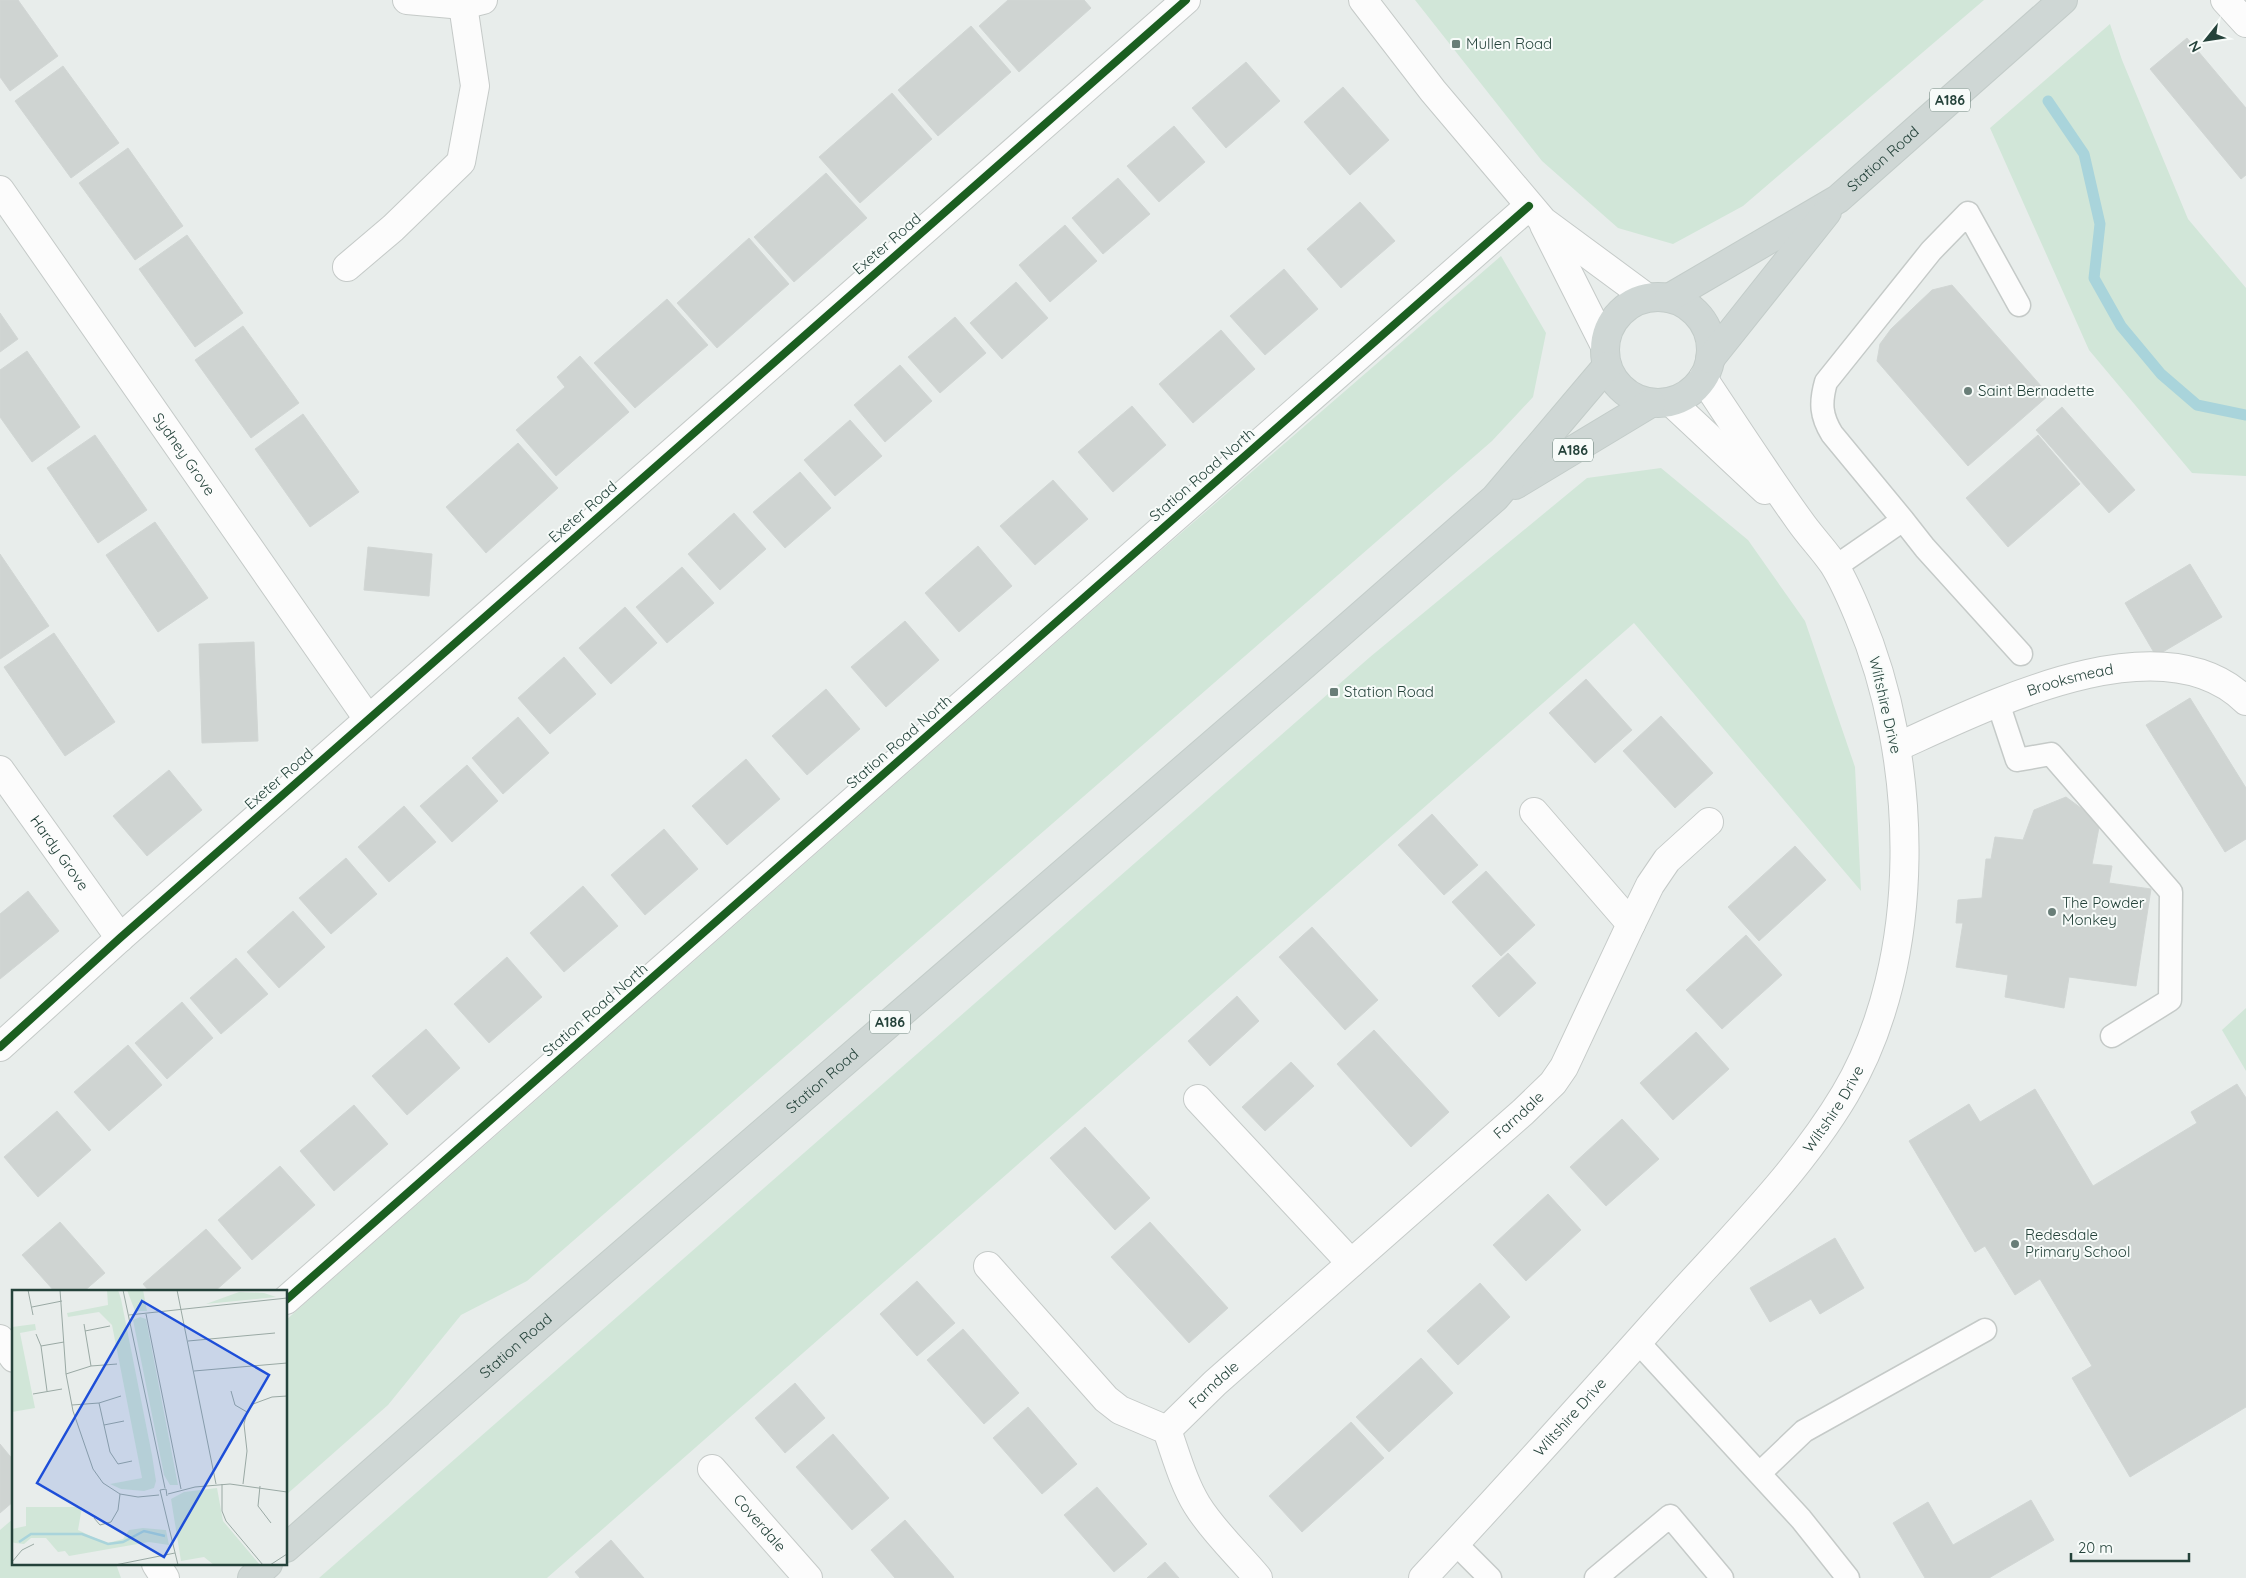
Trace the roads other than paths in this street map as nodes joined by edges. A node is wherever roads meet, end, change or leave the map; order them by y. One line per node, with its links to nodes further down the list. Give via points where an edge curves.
1 (406, 0): 6 (street)
2 (1186, 0): 24 (street, Exeter Road)
3 (1363, 0): 10 (street, via 1433,91)
4 (2062, 0): 9 (main road, Station Road / A186)
5 (2226, 0): 7 (street)
6 (473, 2): 11 (street, via 475,86 461,162 394,228)
7 (2246, 23)
8 (0, 190): 24 (street, Sydney Grove)
9 (1838, 199): 12 (main road, Station Road / A186); 15 (main road, Station Road / A186)
10 (1536, 214): 12 (street); 14 (street); 36 (street, Station Road North)
11 (347, 267)
12 (1658, 298): 14 (main road, via 1626,306 1611,323); 15 (main road, via 1688,306 1702,320 1710,339)
13 (2019, 305): 18 (lane, via 1968,213 1931,251 1826,382 1821,408 1825,422)
14 (1606, 355): 16 (main road, via 1616,384 1632,396); 17 (main road, Station Road / A186)
15 (1706, 369): 16 (main road, via 1689,393); 19 (street, Wiltshire Drive)
16 (1661, 402): 17 (main road, Station Road / A186); 19 (street, Wiltshire Drive)
17 (1495, 498): 45 (main road, Station Road / A186, via 503,1356)
18 (1903, 520): 20 (lane); 21 (lane)
19 (1801, 524): 20 (street, Wiltshire Drive)
20 (1836, 567): 25 (street, Wiltshire Drive, via 1873,652)
21 (2021, 654)
22 (2246, 701): 23 (street, Brooksmead, via 2212,676 2181,668 2144,667 2064,679)
23 (1998, 703): 25 (street, Brooksmead); 31 (lane, via 2017,760 2051,754 2171,892 2170,1000)
24 (368, 719): 30 (street, Exeter Road)
25 (1897, 747): 39 (street, Wiltshire Drive, via 1905,830 1899,923 1893,963 1868,1049 1818,1134 1779,1183)
26 (0, 770): 30 (street, Hardy Grove)
27 (1534, 812): 29 (street)
28 (1709, 822): 29 (street, Farndale, via 1667,860 1650,885)
29 (1631, 924): 34 (street, Farndale, via 1579,1038 1553,1083)
30 (120, 938): 32 (street, Exeter Road)
31 (2112, 1036)
32 (0, 1047)
33 (1198, 1099): 34 (street)
34 (1351, 1263): 41 (street, Farndale, via 1215,1383)
35 (988, 1266): 41 (street, via 1106,1400 1120,1410)
36 (288, 1298)
37 (1985, 1330): 43 (lane, via 1804,1431)
38 (0, 1340): 40 (street)
39 (1638, 1342): 43 (lane); 44 (street, Wiltshire Drive)
40 (12, 1355)
41 (1167, 1430): 51 (street, via 1196,1504)
42 (712, 1470): 50 (street, Coverdale)
43 (1760, 1473): 56 (lane)
44 (1456, 1543): 52 (street, Wiltshire Drive); 53 (lane)
45 (288, 1546)
46 (157, 1566): 48 (street)
47 (266, 1566): 49 (main road)
48 (165, 1578)
49 (252, 1578)
50 (808, 1578)
51 (1258, 1578)
52 (1423, 1578)
53 (1490, 1578)
54 (1596, 1578): 55 (lane, via 1670,1516)
55 (1722, 1578)
56 (1848, 1578)

